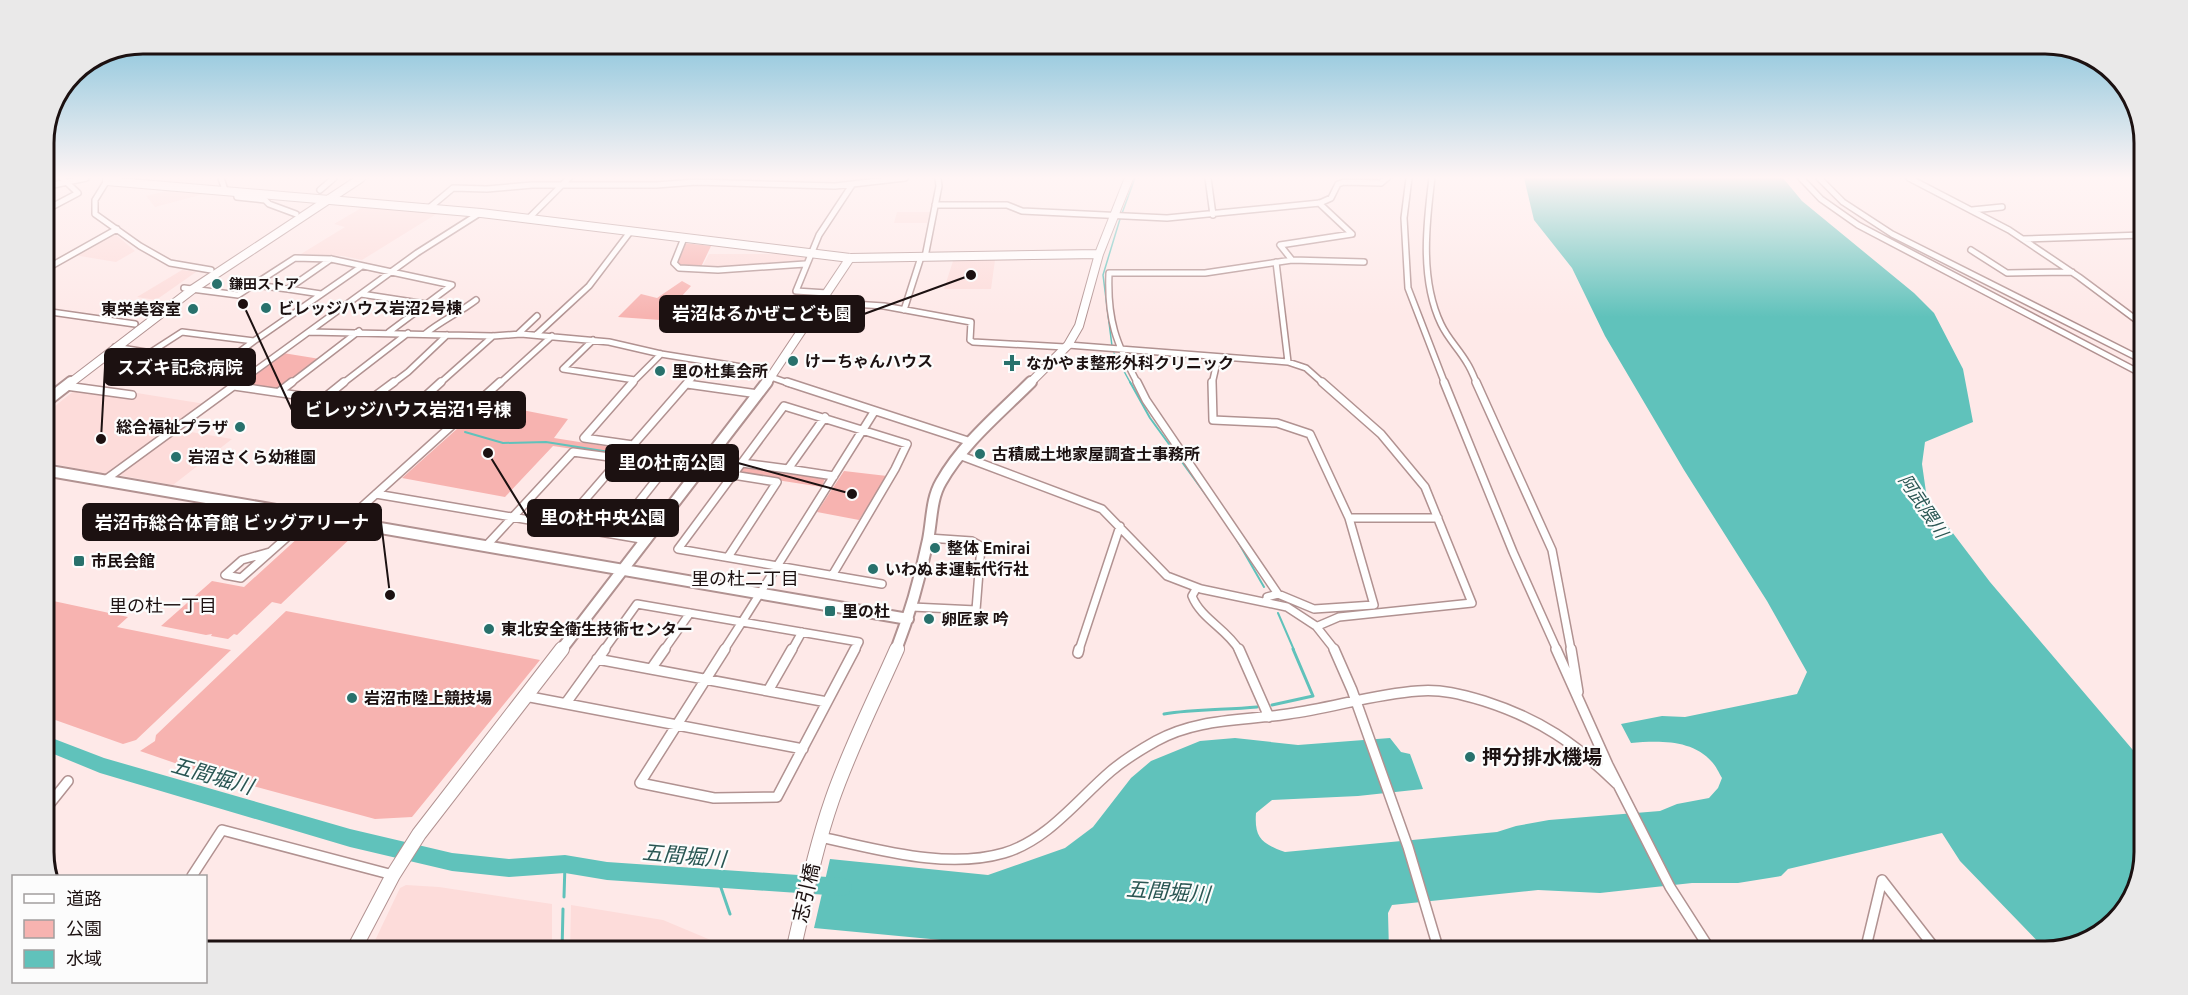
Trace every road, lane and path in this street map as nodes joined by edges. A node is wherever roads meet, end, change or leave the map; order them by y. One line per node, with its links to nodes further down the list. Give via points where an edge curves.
1 (110, 224): 15 (street)
2 (280, 224): 32 (street)
3 (282, 224): 36 (street)
4 (461, 224): 34 (street)
5 (571, 224): 16 (street)
6 (825, 224): 21 (street)
7 (931, 224): 23 (street)
8 (1111, 224): 22 (street, 志引橋)
9 (1342, 224): 26 (street, via 1352,234 1280,244)
10 (1404, 224): 137 (street, via 1408,288 1456,413)
11 (1427, 224): 137 (street, via 1434,302 1452,345 1467,362 1552,550)
12 (1858, 224): 73 (street)
13 (1875, 224): 67 (street)
14 (1996, 224): 19 (street)
15 (117, 229): 29 (street); 32 (street, via 170,263)
16 (630, 232): 18 (street); 56 (street, via 589,286)
17 (2134, 235): 19 (street)
18 (684, 238): 21 (street); 30 (street, via 674,263 679,268 718,270)
19 (2023, 239): 33 (street)
20 (1971, 250): 33 (street, via 2007,273)
21 (810, 253): 24 (street); 30 (street)
22 (1099, 254): 23 (street); 61 (street, 志引橋, via 1080,326)
23 (923, 257): 24 (street); 44 (street)
24 (850, 258): 38 (street)
25 (331, 259): 31 (street); 35 (street, via 295,258); 37 (street)
26 (1292, 260): 27 (street); 28 (street)
27 (1276, 262): 63 (street, via 1205,273 1109,273 1108,302); 70 (street)
28 (1364, 262)
29 (54, 264)
30 (806, 264): 38 (street, via 796,291)
31 (362, 266): 34 (street); 39 (street)
32 (211, 270): 36 (street)
33 (2072, 272): 47 (street)
34 (389, 273): 40 (street); 43 (street, via 452,285)
35 (254, 285): 36 (street, via 238,294); 37 (street)
36 (188, 289): 48 (street); 62 (street)
37 (288, 289): 39 (street)
38 (827, 293): 42 (street)
39 (321, 294): 60 (street)
40 (361, 294): 43 (street); 50 (street)
41 (476, 300): 53 (street)
42 (821, 302): 44 (street); 74 (street)
43 (426, 304): 51 (street)
44 (904, 310): 61 (street, via 971,322 973,342)
45 (54, 312): 48 (street)
46 (537, 316): 54 (street)
47 (2134, 318)
48 (135, 324): 80 (street)
49 (359, 331): 50 (street); 51 (street); 82 (street)
50 (309, 332): 72 (street)
51 (389, 332): 52 (street)
52 (408, 333): 53 (street); 85 (street)
53 (425, 334): 55 (street)
54 (518, 334): 56 (street); 57 (street)
55 (447, 335): 57 (street); 86 (street, via 408,372)
56 (536, 335): 58 (street)
57 (493, 336): 87 (street)
58 (552, 336): 59 (street); 90 (street)
59 (593, 340): 65 (street); 75 (street, via 563,369)
60 (254, 341): 64 (street, via 182,332); 71 (street)
61 (1066, 346): 63 (street); 92 (street, 志引橋)
62 (115, 347): 64 (street); 78 (street)
63 (1120, 350): 68 (street); 121 (street, via 1146,400)
64 (152, 352): 66 (street)
65 (661, 354): 69 (street); 75 (street)
66 (165, 355): 71 (street); 76 (street)
67 (2134, 356)
68 (1218, 358): 70 (street); 104 (street, via 1212,379 1213,420 1277,423 1310,434)
69 (706, 362): 74 (street); 77 (street)
70 (1288, 362): 105 (street, via 1306,368 1381,434 1425,487)
71 (222, 365): 72 (street)
72 (255, 370): 79 (street)
73 (2134, 370)
74 (772, 376): 83 (street); 88 (street)
75 (635, 380): 77 (street, via 584,438 633,446)
76 (127, 381)
77 (687, 384): 83 (street)
78 (66, 386): 81 (street); 84 (street)
79 (234, 386): 82 (street); 100 (street)
80 (54, 389)
81 (54, 392)
82 (279, 392): 85 (street)
83 (758, 394): 111 (street)
84 (132, 395)
85 (323, 399): 86 (street)
86 (363, 405): 87 (street)
87 (408, 412): 90 (street)
88 (874, 412): 91 (street); 92 (street)
89 (825, 417): 91 (street); 95 (street, via 784,406); 96 (street)
90 (458, 419): 101 (street)
91 (863, 430): 99 (street); 117 (street, via 907,444)
92 (971, 442): 93 (street, 志引橋)
93 (959, 455): 108 (street, via 1102,509); 110 (street, 志引橋, via 937,492)
94 (621, 459): 103 (street, via 573,452); 107 (street); 109 (street, via 668,465)
95 (742, 463): 96 (street); 98 (street)
96 (788, 469): 99 (street)
97 (54, 472): 100 (street)
98 (733, 475): 114 (street, via 777,482); 114 (street, via 678,549)
99 (834, 477): 115 (street)
100 (105, 480): 102 (street)
101 (376, 494): 103 (street); 106 (street)
102 (311, 516): 106 (street); 113 (street)
103 (514, 517): 107 (street); 112 (street)
104 (1349, 518): 105 (street); 121 (street, via 1374,605 1314,609)
105 (1438, 518): 126 (street, via 1472,603 1339,617)
106 (345, 522): 112 (street)
107 (563, 525): 109 (street)
108 (1120, 526): 119 (street, via 1167,576); 128 (street)
109 (614, 533): 111 (street)
110 (928, 537): 124 (street, 志引橋); 124 (street, via 972,541 981,546 976,610)
111 (647, 540): 116 (street)
112 (486, 546): 116 (street)
113 (270, 552): 113 (street, via 241,578 225,575 243,560)
114 (728, 557): 115 (street)
115 (778, 566): 117 (street); 120 (street)
116 (624, 570): 120 (street); 133 (street)
117 (833, 574): 118 (street)
118 (882, 584)
119 (1196, 589): 122 (street); 138 (street, via 1192,596 1195,607 1229,636)
120 (761, 594): 124 (street); 125 (street)
121 (1278, 594): 122 (street, via 1267,597)
122 (1267, 602): 126 (street, via 1299,613)
123 (690, 613): 125 (street); 129 (street, via 637,604); 130 (street)
124 (910, 613): 144 (street, 志引橋, via 848,757)
125 (742, 622): 127 (street); 131 (street)
126 (1318, 626): 136 (street, via 1336,655)
127 (801, 632): 132 (street); 134 (street, via 859,642)
128 (1078, 653)
129 (597, 659): 130 (street); 135 (street)
130 (651, 669): 131 (street)
131 (705, 679): 132 (street); 139 (street)
132 (768, 691): 134 (street)
133 (525, 696): 135 (street); 145 (street)
134 (827, 702): 140 (street)
135 (566, 703): 139 (street)
136 (1355, 703): 138 (street); 142 (street, via 1438,690 1485,702 1556,730 1586,752); 149 (street)
137 (1581, 707): 142 (street)
138 (1269, 717): 144 (street, via 1196,724 1157,740 1111,771 1053,828 1003,854 972,859 936,858)
139 (676, 725): 140 (street); 140 (street, via 640,783 714,798 777,797)
140 (803, 749)
141 (68, 780): 143 (street)
142 (1617, 784): 150 (street, via 1670,887)
143 (54, 798)
144 (818, 843): 148 (street, 志引橋)
145 (395, 871): 146 (street, via 222,830); 147 (street)
146 (193, 875)
147 (358, 941)
148 (796, 941)
149 (1437, 941)
150 (1705, 941)
151 (1867, 941): 152 (street, via 1882,880)
152 (1929, 941)

